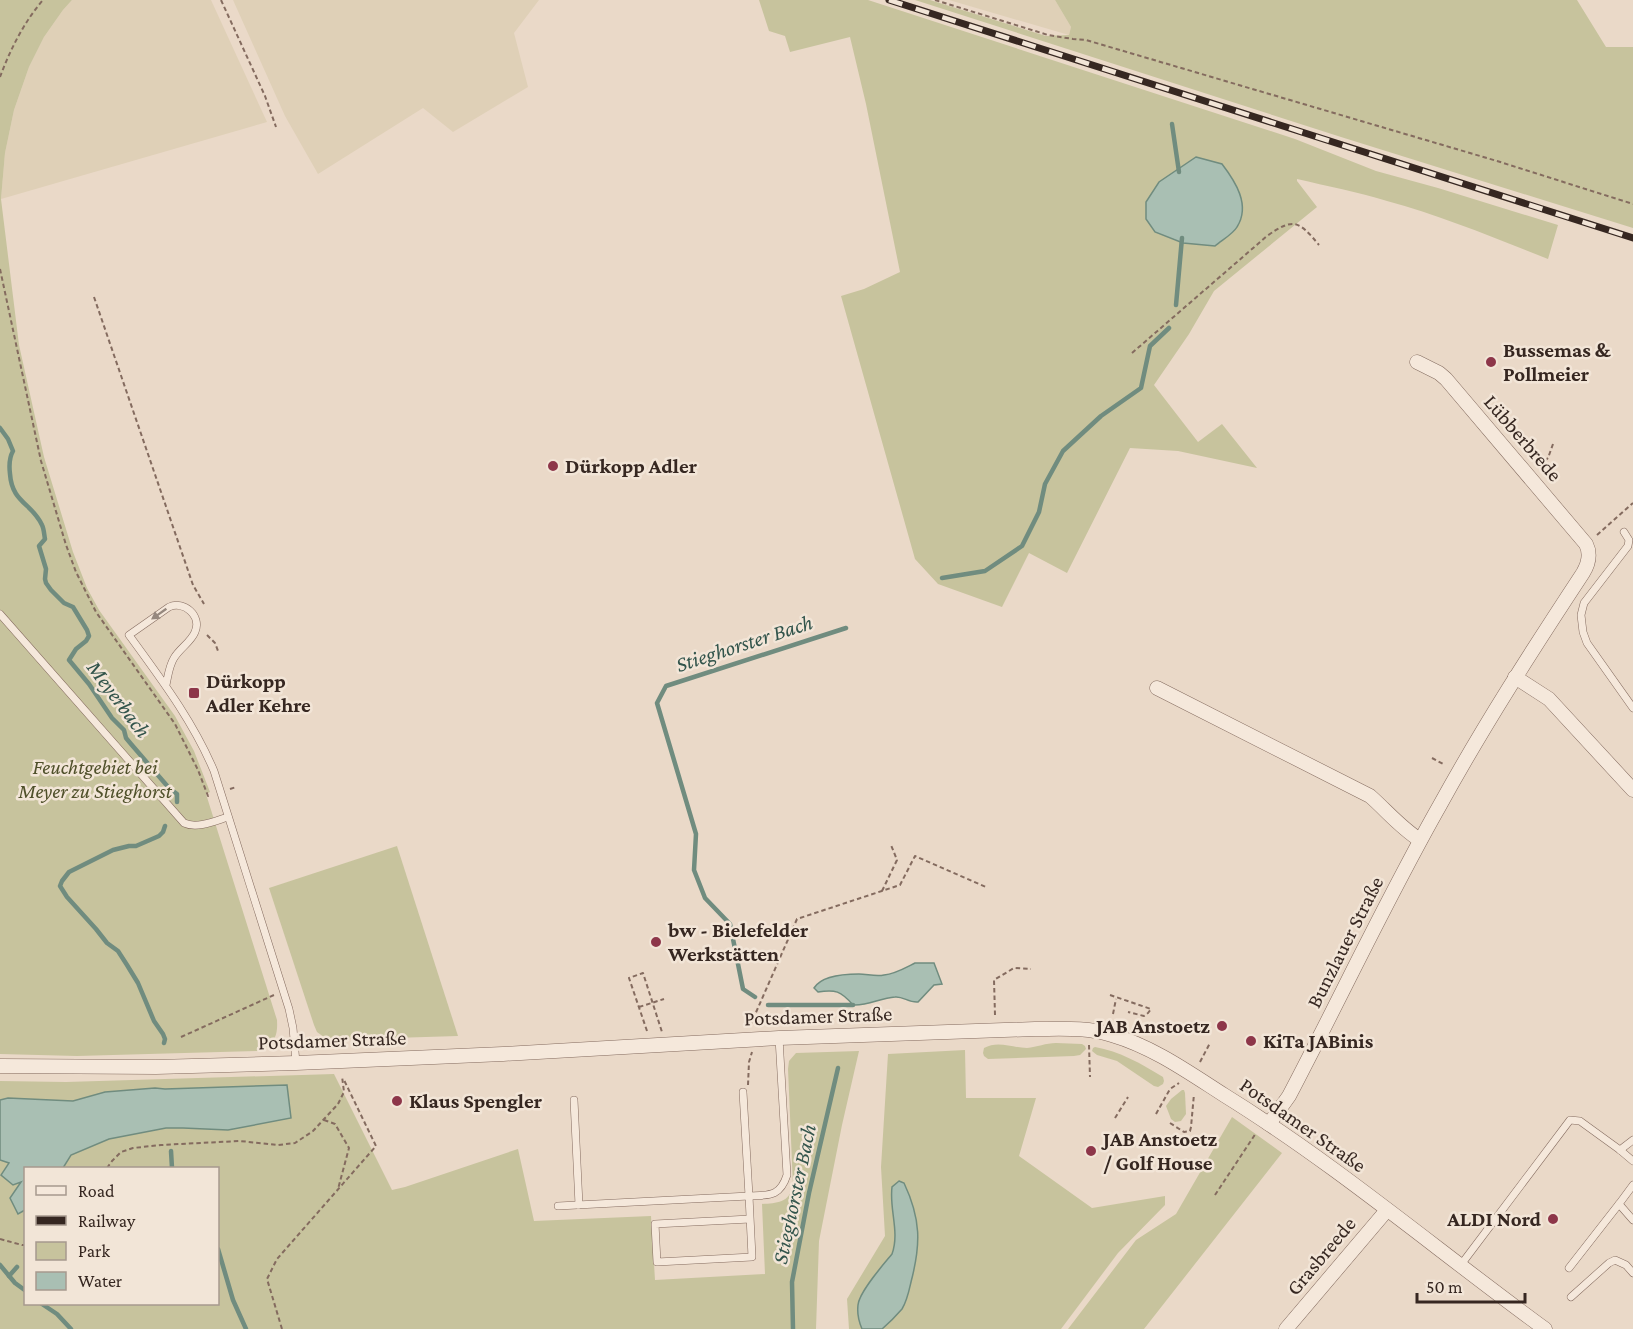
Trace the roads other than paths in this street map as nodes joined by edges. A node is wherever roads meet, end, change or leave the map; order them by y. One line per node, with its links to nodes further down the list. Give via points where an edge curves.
1 (1417, 362): 3 (street, Lübberbrede, via 1446,379)
2 (1624, 532): 8 (lane, via 1628,546 1584,603 1581,615 1587,644)
3 (1587, 547): 5 (street, Bunzlauer Straße, via 1588,562 1583,573)
4 (0, 614): 10 (lane, via 183,823 198,825)
5 (1515, 677): 9 (street, via 1549,699); 11 (street, Bunzlauer Straße)
6 (166, 685): 6 (lane, one-way to 6, via 174,658 196,630 194,615 180,604 169,607 129,635); 10 (lane, via 211,764)
7 (1157, 688): 11 (street, via 1370,796)
8 (1633, 708)
9 (1633, 790)
10 (228, 817): 13 (lane, via 283,991 293,1028)
11 (1420, 840): 17 (street, Bunzlauer Straße, via 1292,1090)
12 (779, 1038): 13 (street, Potsdamer Straße, via 751,1033 492,1055); 17 (street, Potsdamer Straße, via 1089,1030 1138,1045); 22 (lane, via 787,1175 779,1191)
13 (296, 1063): 14 (street, Potsdamer Straße)
14 (0, 1066)
15 (743, 1092): 22 (lane)
16 (574, 1100): 24 (lane)
17 (1267, 1122): 26 (street, Potsdamer Straße)
18 (1633, 1140): 19 (lane)
19 (1620, 1150): 20 (lane); 29 (lane, via 1580,1121 1570,1120)
20 (1633, 1161)
21 (1633, 1185): 23 (lane)
22 (749, 1197): 24 (lane); 27 (lane)
23 (1619, 1204): 28 (lane); 30 (lane)
24 (579, 1205): 25 (lane)
25 (558, 1206)
26 (1387, 1210): 29 (street, Potsdamer Straße); 33 (street, Grasbreede)
27 (750, 1219): 27 (lane, via 752,1257 657,1262 655,1224)
28 (1633, 1220)
29 (1460, 1266): 34 (street, Potsdamer Straße)
30 (1569, 1268)
31 (1633, 1273): 32 (lane, via 1615,1260)
32 (1571, 1297)
33 (1286, 1329)
34 (1545, 1329)

